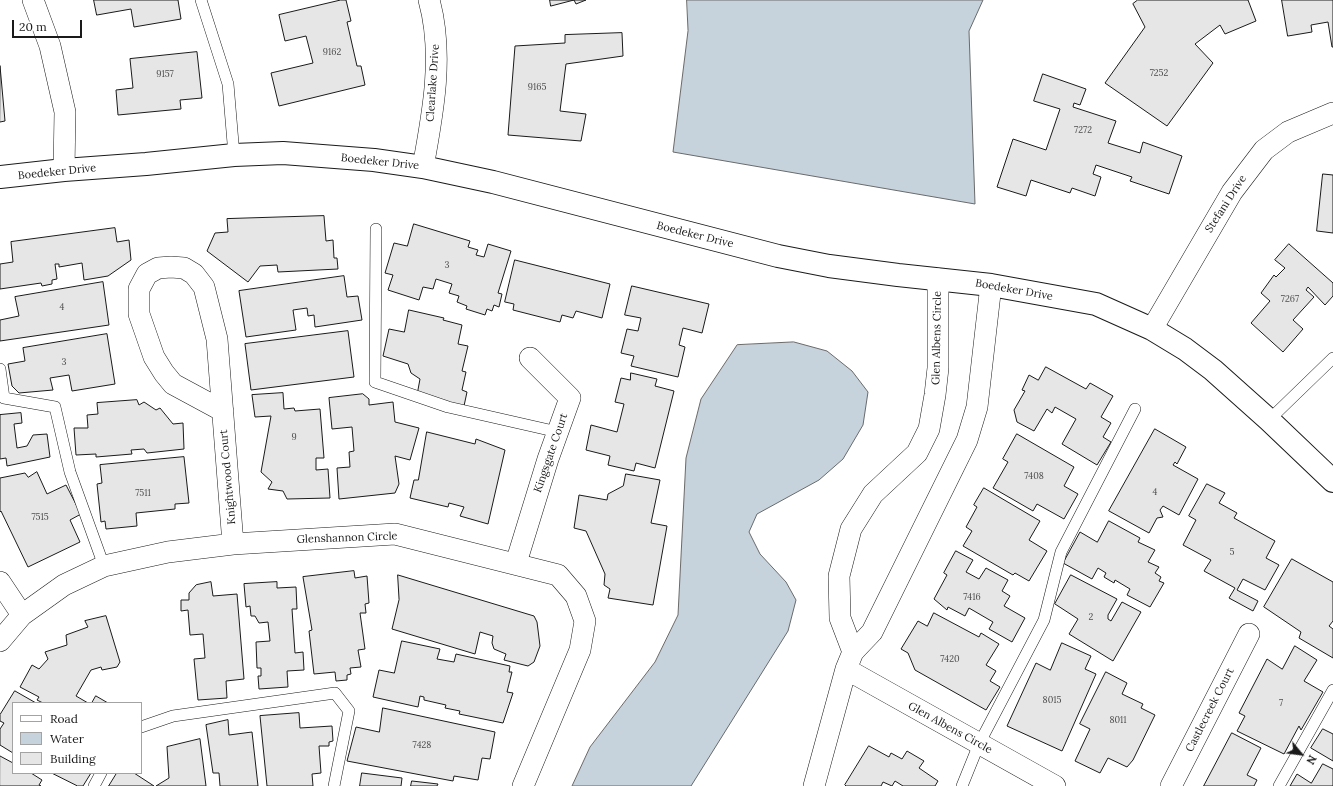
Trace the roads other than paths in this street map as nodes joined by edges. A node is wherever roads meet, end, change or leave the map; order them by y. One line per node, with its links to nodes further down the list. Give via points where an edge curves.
1 (34, 0): 7 (street, via 50,46 65,112)
2 (201, 0): 5 (lane, via 228,84)
3 (429, 0): 6 (street, Clearlake Drive, via 437,42 434,105)
4 (1333, 113): 12 (street, Stefani Drive, via 1288,132 1264,150 1232,192)
5 (234, 155): 6 (street, Boedeker Drive, via 283,153 374,160); 7 (street, Boedeker Drive)
6 (423, 167): 10 (street, Boedeker Drive, via 493,182 778,256 829,266)
7 (64, 170): 8 (street, Boedeker Drive)
8 (0, 177)
9 (376, 230): 19 (lane, via 375,382 448,408)
10 (938, 279): 11 (street, Boedeker Drive); 28 (street, Glen Albens Circle, via 938,368 929,429 917,453 873,494 851,529 838,576 840,618)
11 (991, 285): 12 (street, Boedeker Drive, via 1096,304); 28 (street, via 977,407 967,440 872,632)
12 (1152, 329): 18 (street, Boedeker Drive, via 1213,370)
13 (530, 358): 19 (street, Kingsgate Court, via 570,398)
14 (1333, 358): 18 (lane)
15 (0, 369): 23 (lane, via 4,398 55,407 70,472)
16 (1135, 410): 31 (lane, via 1061,552 1044,620)
17 (223, 411): 17 (street, Knightwood Court, via 217,339 204,287 194,274 184,268 158,268 147,274 139,289 138,314 154,357 173,384); 21 (street, Knightwood Court)
18 (1270, 420): 20 (street, Boedeker Drive)
19 (558, 432): 22 (street, Kingsgate Court)
20 (1333, 481)
21 (234, 544): 22 (street, Glenshannon Circle, via 395,534); 23 (street, Glenshannon Circle, via 168,552)
22 (516, 563): 35 (street, Glenshannon Circle, via 558,574 576,596 585,621 580,650)
23 (104, 566): 25 (street, Glenshannon Circle, via 64,585)
24 (0, 582): 25 (street)
25 (22, 615): 27 (street, Glenshannon Circle)
26 (1249, 634): 39 (street, Castlecreek Court)
27 (0, 641)
28 (849, 660): 31 (street, Glen Albens Circle); 36 (street)
29 (1333, 690): 40 (lane)
30 (142, 727): 34 (lane, via 173,716 335,692 349,712)
31 (979, 744): 37 (lane); 38 (street, Glen Albens Circle)
32 (100, 774): 33 (lane)
33 (94, 786)
34 (334, 786)
35 (523, 786)
36 (814, 786)
37 (962, 786)
38 (1055, 786)
39 (1171, 786)
40 (1279, 786)

